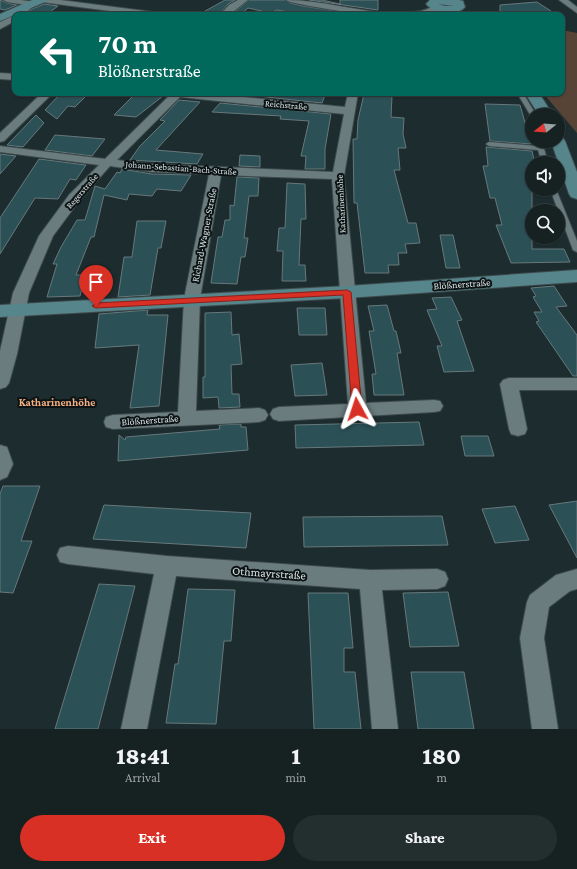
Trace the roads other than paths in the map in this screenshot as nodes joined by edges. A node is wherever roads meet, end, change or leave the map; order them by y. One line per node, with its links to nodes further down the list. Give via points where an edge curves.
1 (7, 0): 5 (street)
2 (244, 0): 12 (street)
3 (290, 0): 13 (street, via 337,9)
4 (563, 0): 9 (street)
5 (32, 1): 8 (street); 10 (street); 11 (street); 16 (street)
6 (437, 3): 7 (street, via 450,10); 14 (street)
7 (460, 3): 15 (street)
8 (0, 11)
9 (577, 11)
10 (23, 12)
11 (114, 12)
12 (227, 12)
13 (374, 12)
14 (425, 12)
15 (466, 12)
16 (0, 18)
17 (12, 19): 18 (street)
18 (0, 26)
19 (0, 76): 20 (street)
20 (12, 77)
21 (45, 96): 30 (street)
22 (175, 96): 37 (street, Regerstraße)
23 (207, 96): 29 (street, Reichstraße)
24 (352, 96): 29 (street, Katharinenhöhe)
25 (522, 96): 27 (lane)
26 (534, 96): 28 (street)
27 (529, 108)
28 (542, 108)
29 (350, 111): 39 (street, Katharinenhöhe)
30 (0, 139)
31 (489, 144): 32 (lane)
32 (525, 147)
33 (541, 148): 36 (lane)
34 (561, 148): 40 (street)
35 (0, 149): 37 (street, Johann-Sebastian-Bach-Straße)
36 (543, 156)
37 (107, 163): 38 (street, Johann-Sebastian-Bach-Straße); 46 (street, Regerstraße, via 74,198 46,236 21,293)
38 (216, 171): 39 (street, Johann-Sebastian-Bach-Straße); 45 (street, Richard-Wagner-Straße)
39 (338, 176): 44 (street, Katharinenhöhe)
40 (577, 194)
41 (556, 196): 42 (lane)
42 (577, 250)
43 (577, 276): 44 (street, Blößnerstraße)
44 (347, 292): 45 (street, Blößnerstraße); 51 (street)
45 (192, 300): 46 (street, Blößnerstraße); 54 (street, Blößnerstraße)
46 (8, 311): 47 (street, Regerstraße)
47 (4, 355): 48 (street, Regerstraße)
48 (0, 383)
49 (577, 384): 56 (street, via 509,384)
50 (434, 406): 51 (street)
51 (357, 409): 53 (street)
52 (259, 414): 54 (street, Blößnerstraße)
53 (279, 414)
54 (187, 417): 55 (street, Blößnerstraße)
55 (113, 422)
56 (518, 430)
57 (68, 555): 58 (street, Othmayrstraße)
58 (167, 566): 61 (street, Othmayrstraße); 62 (street)
59 (437, 579): 61 (street, Othmayrstraße)
60 (577, 579): 64 (street, via 564,582 538,602 532,638)
61 (370, 580): 63 (street)
62 (134, 729)
63 (385, 729)
64 (545, 729)

